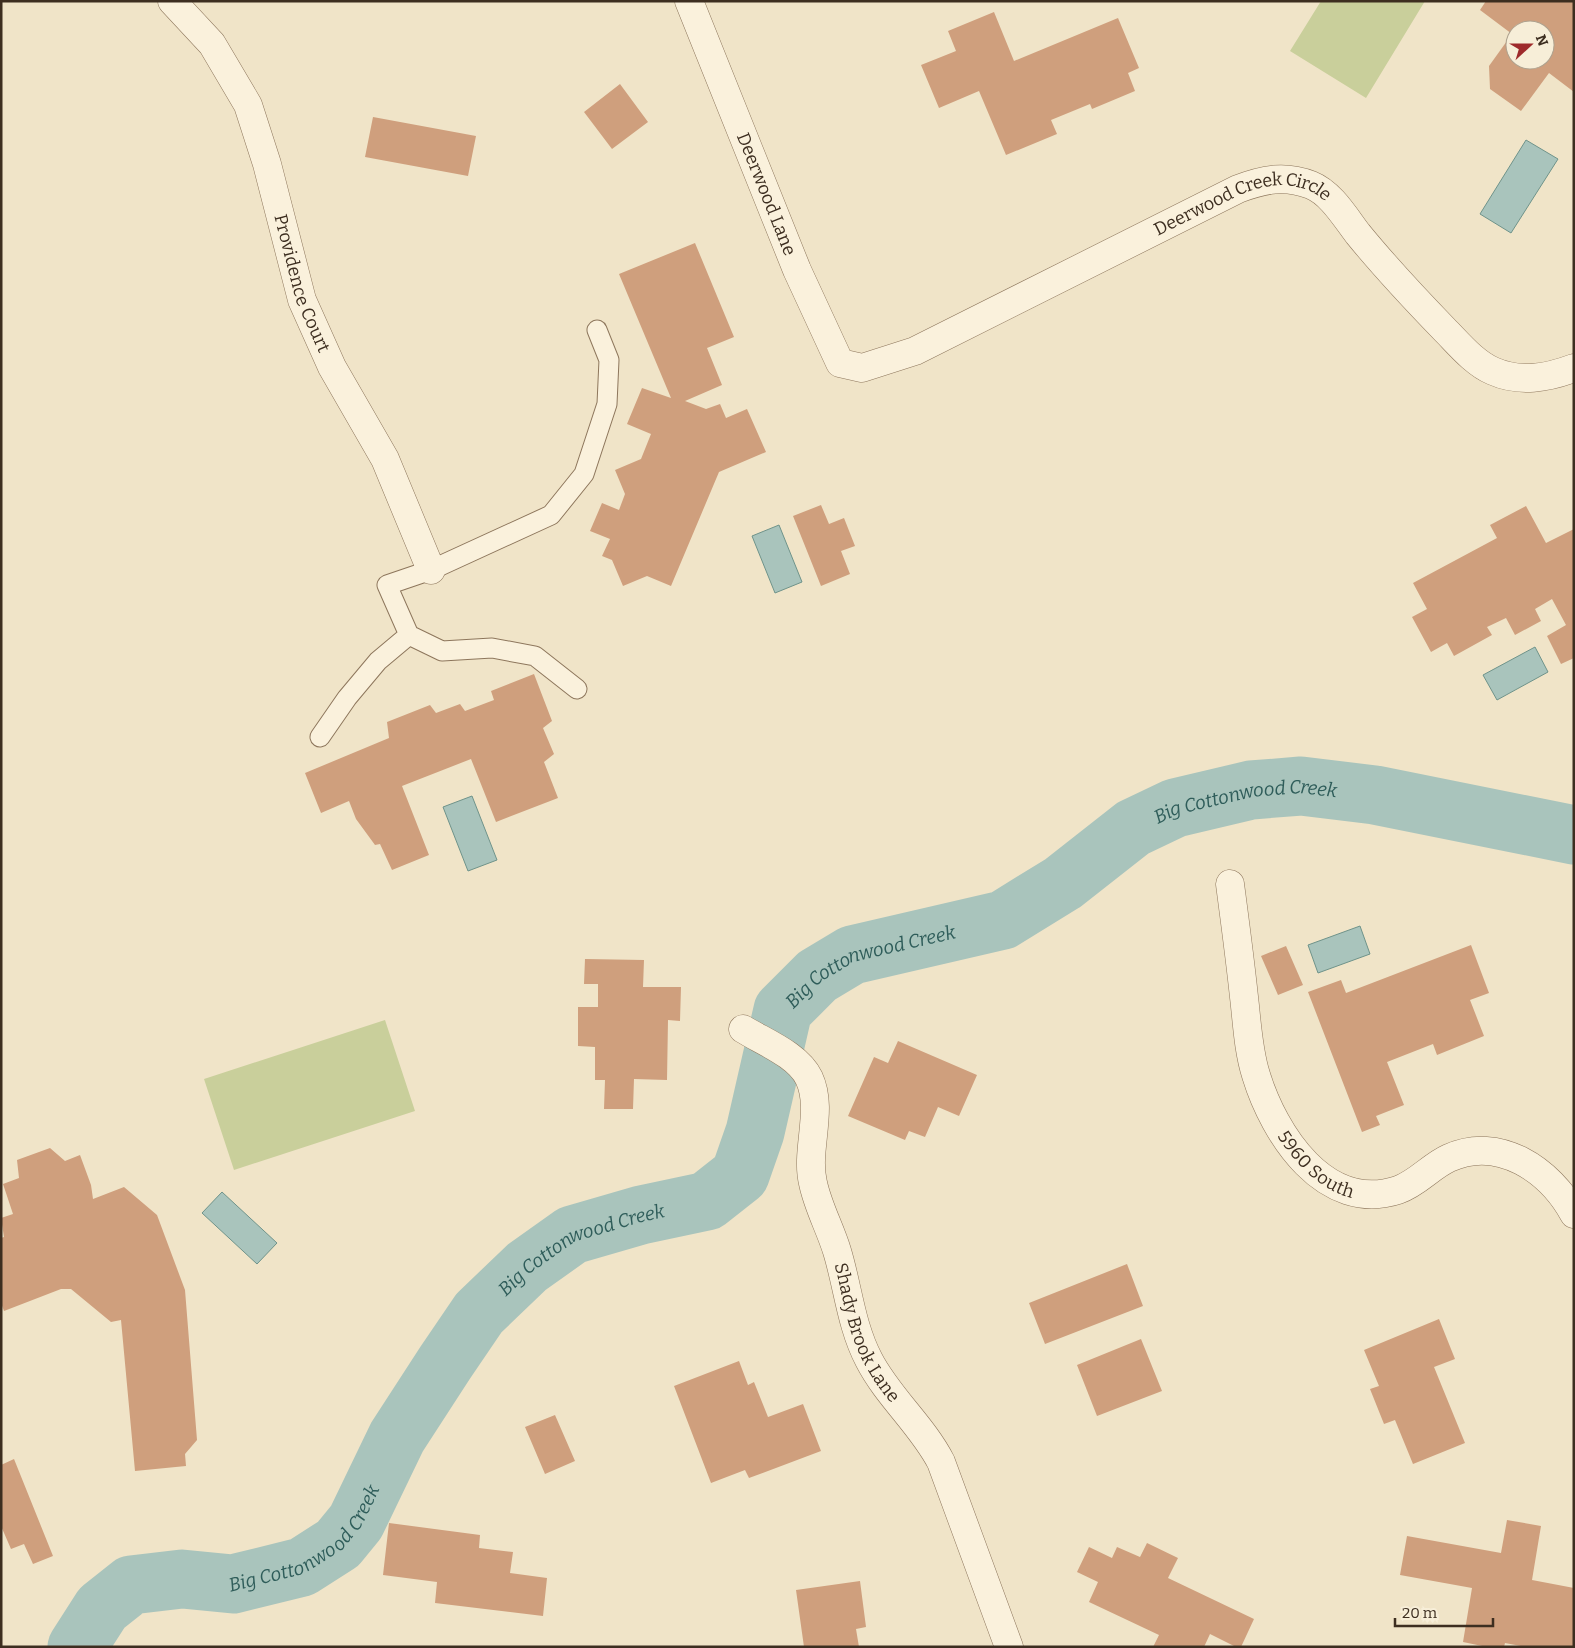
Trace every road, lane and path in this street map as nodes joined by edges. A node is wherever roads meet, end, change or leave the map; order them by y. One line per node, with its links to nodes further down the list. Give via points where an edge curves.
1 (172, 1): 6 (street, Providence Court, via 212,44 248,105 267,164 302,300 332,367 385,459)
2 (689, 1): 4 (street, Deerwood Lane, via 797,270 840,363)
3 (597, 330): 6 (lane, via 609,360 607,404 584,474 551,515)
4 (862, 368): 5 (street, Deerwood Creek Circle, via 915,351 1238,189 1275,178 1313,186 1331,200 1391,274 1467,352 1492,371 1534,379)
5 (1574, 368)
6 (431, 570): 7 (lane, via 387,586)
7 (409, 635): 8 (lane, via 442,651 492,648 535,656); 9 (lane, via 378,661)
8 (577, 689)
9 (320, 738)
10 (1230, 884): 12 (street, 5960 South, via 1256,1075 1278,1125 1304,1164 1337,1186 1381,1194 1411,1183 1448,1158 1472,1150 1501,1152 1530,1165 1546,1178)
11 (743, 1029): 13 (street, Shady Brook Lane, via 806,1071 814,1112 813,1182 837,1251 861,1343 878,1375 931,1442 941,1462)
12 (1574, 1214)
13 (1009, 1647)

